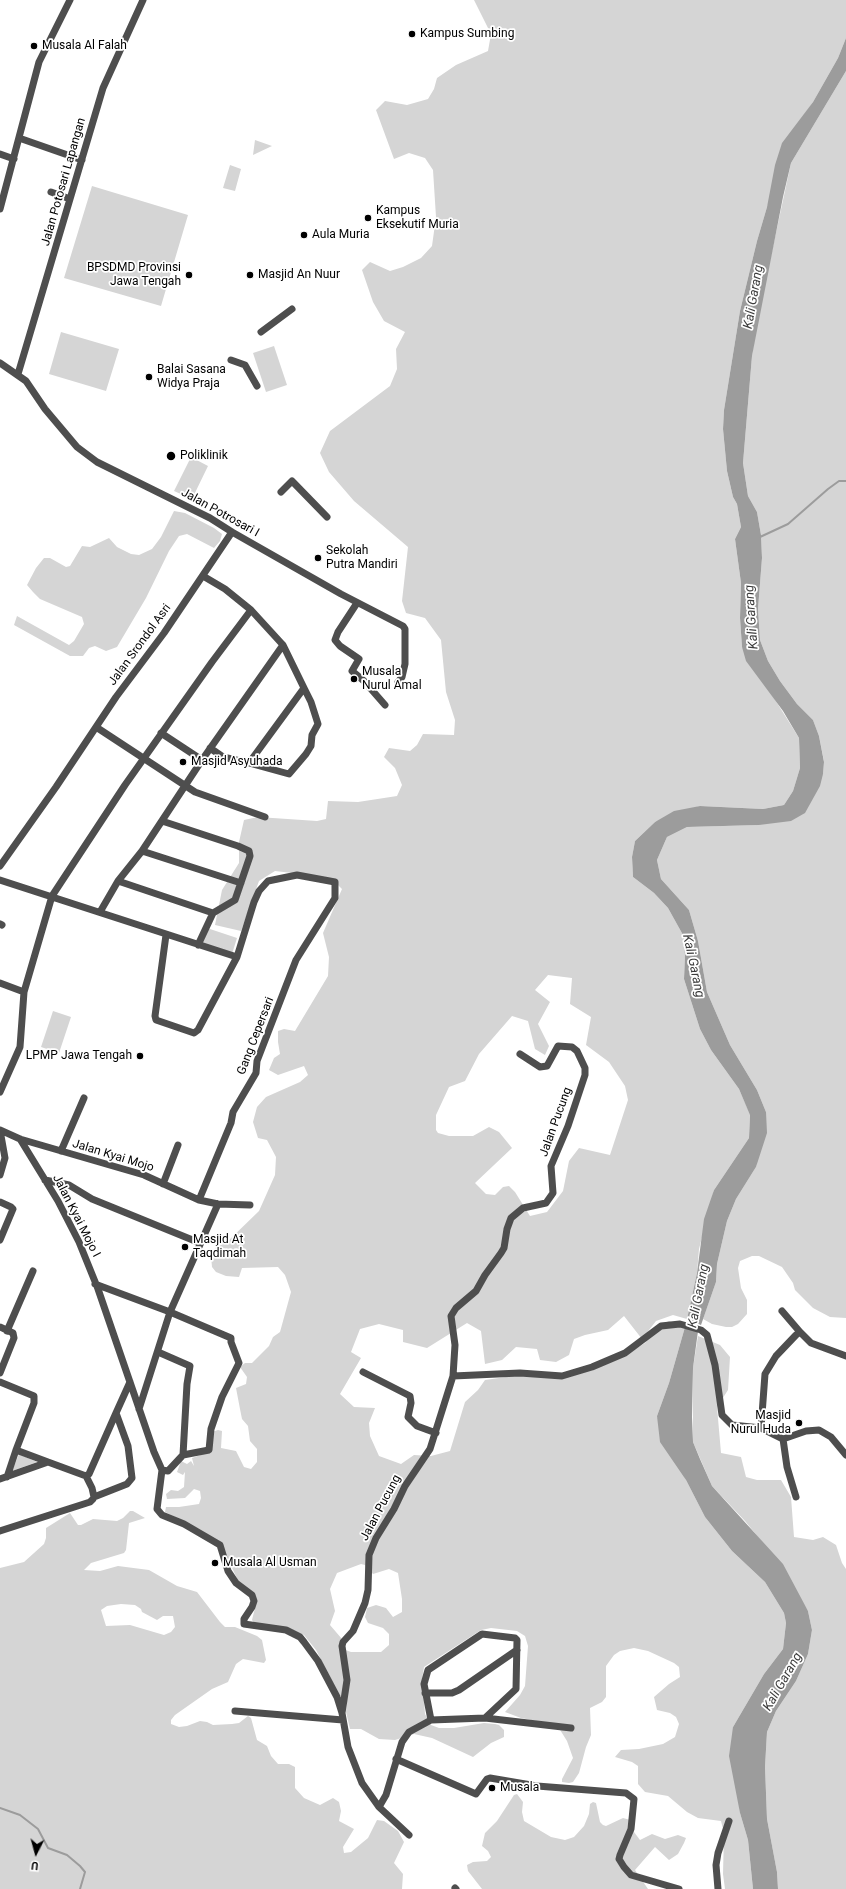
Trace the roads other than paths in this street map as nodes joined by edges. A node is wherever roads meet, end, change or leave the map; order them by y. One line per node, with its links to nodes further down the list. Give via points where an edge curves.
1 (70, 0): 3 (street, via 39,62)
2 (143, 0): 6 (street, Jalan Potosari Lapangan, via 103,88)
3 (19, 138): 5 (street); 6 (street)
4 (0, 154): 5 (street)
5 (14, 159): 9 (street)
6 (82, 160): 8 (street, Jalan Potosari Lapangan)
7 (51, 192): 8 (street)
8 (70, 199): 14 (street, Jalan Potosari Lapangan)
9 (0, 209)
10 (292, 309): 11 (street)
11 (261, 332)
12 (231, 360): 15 (street, via 245,365)
13 (0, 363): 14 (street, Jalan Potrosari I)
14 (18, 374): 18 (street, Jalan Potrosari I, via 86,455 210,518)
15 (257, 386)
16 (281, 492): 17 (street, via 292,481)
17 (327, 517)
18 (232, 532): 19 (street, Jalan Srondol Asri); 20 (street, Jalan Potrosari I)
19 (203, 576): 21 (street, via 225,589); 26 (street, Jalan Srondol Asri)
20 (356, 603): 23 (street, Jalan Potrosari I, via 399,623 405,629 405,664); 25 (street, via 335,640 359,659 352,671)
21 (251, 610): 22 (street); 27 (street)
22 (283, 645): 24 (street); 28 (street)
23 (398, 682)
24 (304, 688): 31 (street); 31 (street, via 318,724 306,754 289,774)
25 (385, 705)
26 (96, 727): 29 (street); 36 (street, Jalan Srondol Asri)
27 (162, 733): 29 (street); 30 (street)
28 (210, 748): 30 (street); 31 (street, via 231,760)
29 (143, 759): 32 (street); 40 (street)
30 (202, 760): 32 (street)
31 (248, 763)
32 (184, 786): 33 (street, via 208,798); 34 (street)
33 (265, 816)
34 (162, 821): 35 (street); 39 (street, via 249,851 250,861)
35 (142, 851): 38 (street); 39 (street)
36 (0, 866)
37 (0, 880): 40 (street)
38 (118, 881): 41 (street); 42 (street)
39 (241, 883): 42 (street, via 234,901)
40 (52, 896): 41 (street); 47 (street)
41 (100, 912): 43 (street)
42 (213, 913): 44 (street)
43 (166, 935): 44 (street); 45 (street, via 156,1020 191,1032 198,1030)
44 (198, 945): 45 (street)
45 (237, 958): 58 (street, Gang Cepersari, via 254,902 259,891 270,880 297,875 335,882 336,898 296,960 257,1061 256,1073 233,1112 231,1123)
46 (0, 983): 47 (street)
47 (24, 992): 49 (street, via 22,1040)
48 (520, 1054): 75 (street, Jalan Pucung, via 540,1067 547,1066 558,1046 572,1047 578,1051 585,1075 552,1166 554,1189 551,1197 546,1202 523,1208 511,1218 501,1253 476,1291 456,1308 451,1316 455,1345)
49 (0, 1092)
50 (84, 1098): 54 (street)
51 (0, 1130): 52 (street, Jalan Kyai Mojo); 55 (street, via 5,1158)
52 (20, 1139): 54 (street, Jalan Kyai Mojo); 56 (street, Jalan Kyai Mojo I)
53 (178, 1145): 57 (street)
54 (61, 1151): 57 (street, Jalan Kyai Mojo, via 144,1175)
55 (0, 1175)
56 (46, 1180): 63 (street, via 69,1185 92,1199); 65 (street, Jalan Kyai Mojo I, via 79,1242)
57 (163, 1184): 58 (street, Jalan Kyai Mojo)
58 (199, 1200): 60 (street, Jalan Kyai Mojo)
59 (0, 1202): 62 (street, via 11,1206 13,1210)
60 (218, 1204): 61 (street, Jalan Kyai Mojo); 63 (street)
61 (250, 1205)
62 (0, 1240)
63 (200, 1243): 67 (street)
64 (33, 1271): 69 (street)
65 (95, 1284): 67 (street); 77 (street, Jalan Kyai Mojo I)
66 (782, 1311): 70 (street)
67 (170, 1312): 71 (street); 84 (street, via 231,1338 239,1362 210,1429 209,1450)
68 (0, 1327): 69 (street)
69 (7, 1331): 74 (street, via 14,1334 14,1341)
70 (800, 1332): 72 (street, via 811,1343); 80 (street, via 767,1368 762,1390)
71 (158, 1352): 78 (street); 84 (street, via 190,1366)
72 (846, 1356)
73 (363, 1372): 81 (street, via 410,1396 408,1417 417,1426)
74 (0, 1373)
75 (453, 1376): 80 (street, via 520,1373 562,1376 625,1353 661,1326 680,1324 701,1330 707,1335 723,1417 732,1425); 81 (street, Jalan Pucung)
76 (0, 1382): 83 (street, via 35,1397)
77 (130, 1382): 78 (street, Jalan Kyai Mojo I); 79 (street)
78 (139, 1409): 87 (street, Jalan Kyai Mojo I)
79 (116, 1413): 88 (street); 90 (street, via 128,1446 132,1478 127,1484)
80 (761, 1428): 82 (street)
81 (436, 1433): 96 (street, Jalan Pucung, via 430,1449 405,1486 369,1555 365,1603 353,1632 342,1646 347,1680)
82 (783, 1439): 85 (street, via 806,1431 819,1430 831,1437); 91 (street, via 787,1467)
83 (16, 1450): 86 (street); 89 (street)
84 (183, 1455): 87 (street, via 168,1471)
85 (846, 1455)
86 (48, 1462): 88 (street); 89 (street)
87 (162, 1470): 96 (street, Jalan Kyai Mojo I, via 157,1509 162,1515 220,1545 228,1570 236,1583 252,1595 254,1600 244,1624 286,1630 300,1637 318,1661 337,1697)
88 (86, 1476): 90 (street)
89 (3, 1478)
90 (94, 1497): 92 (street, via 90,1502)
91 (796, 1497)
92 (0, 1531)
93 (517, 1650): 94 (street, via 459,1690); 94 (street, via 515,1638 482,1634 428,1670 424,1684); 97 (street, via 516,1689)
94 (425, 1693): 98 (street)
95 (234, 1711): 96 (street)
96 (342, 1716): 101 (street, via 348,1747 362,1784)
97 (485, 1718): 98 (street); 99 (street)
98 (430, 1720): 100 (street, via 409,1732)
99 (571, 1728)
100 (396, 1759): 101 (street, via 386,1795); 104 (street, via 476,1794 490,1778 537,1786 626,1793 634,1799 631,1829 620,1855 622,1863 631,1875)
101 (379, 1807): 103 (street)
102 (729, 1821): 105 (street, via 718,1853)
103 (409, 1835)
104 (679, 1889)
105 (718, 1889)

